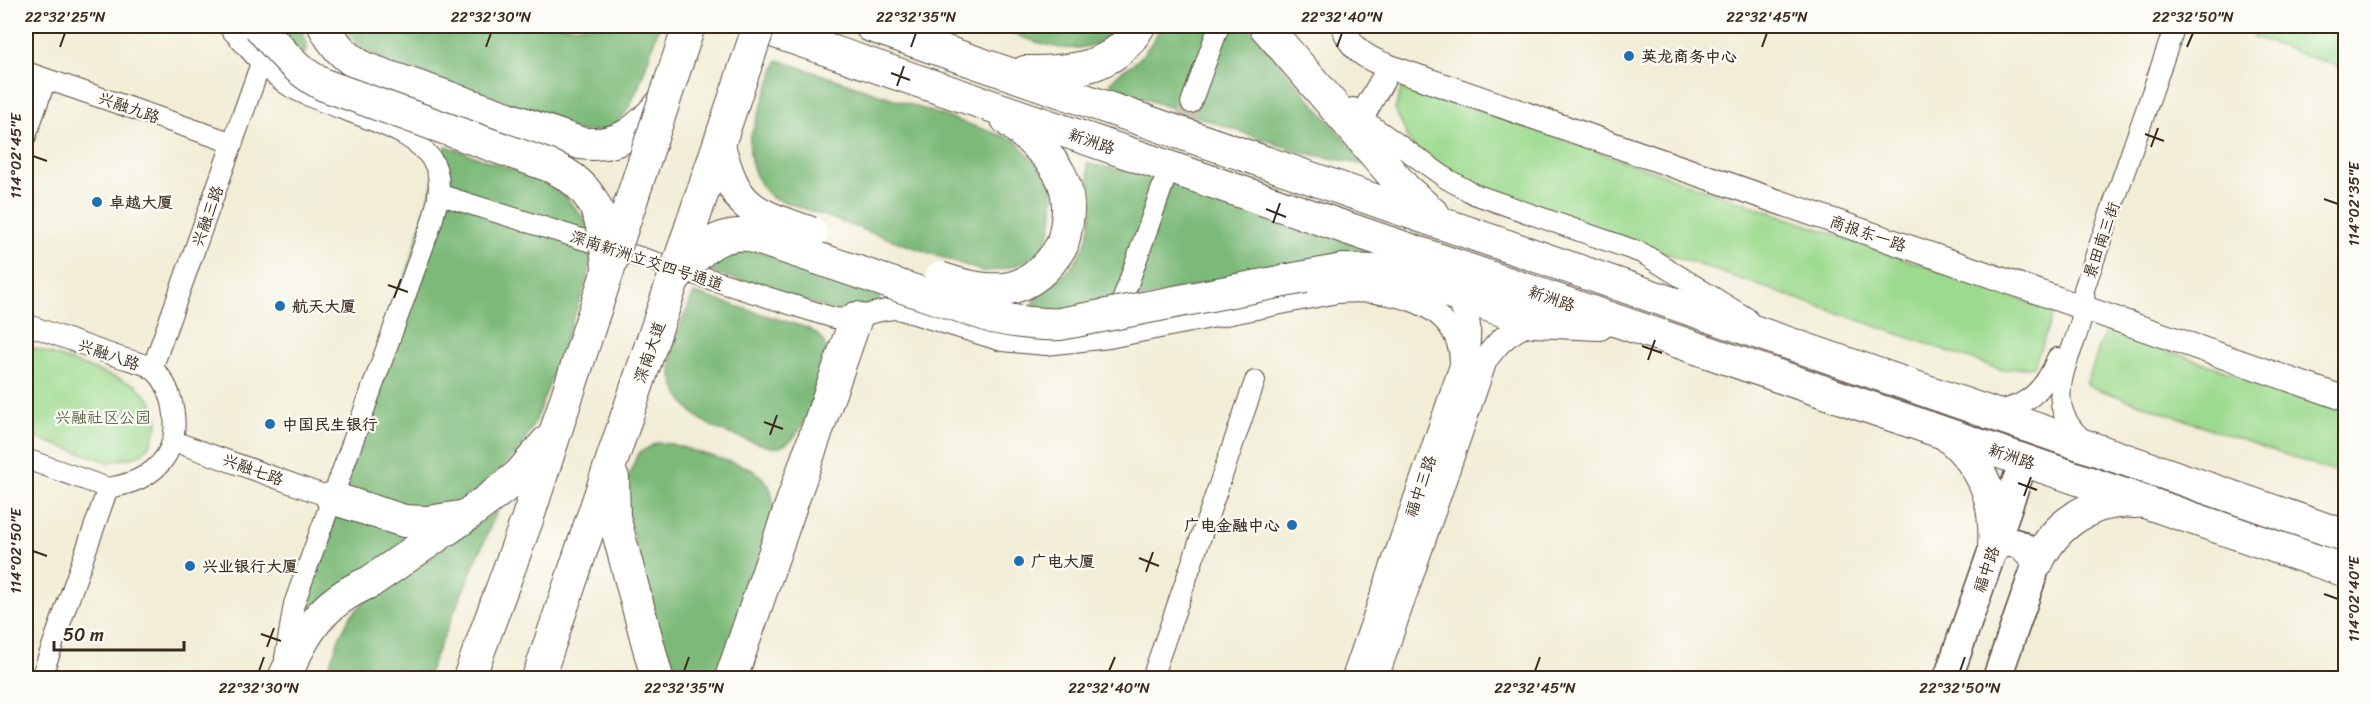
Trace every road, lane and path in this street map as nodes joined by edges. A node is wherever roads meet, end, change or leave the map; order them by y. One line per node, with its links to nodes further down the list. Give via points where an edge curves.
1 (324, 26): 17 (main road, via 334,44 364,68 580,143 595,145 620,140 641,126)
2 (689, 26): 17 (main road, bridge)
3 (759, 26): 19 (main road, 新洲路); 23 (main road, 深南大道, bridge)
4 (871, 26): 15 (main road, 新洲路)
5 (1139, 26): 15 (main road, via 1120,51 1098,63 1060,72)
6 (1219, 26): 18 (street)
7 (1265, 26): 20 (main road)
8 (1282, 26): 20 (street)
9 (1344, 26): 13 (street, 商报东一路, via 1355,48)
10 (2175, 26): 30 (street, 景田南三街)
11 (239, 27): 12 (street); 27 (main road, bridge, via 324,85 550,166 576,179 599,213)
12 (261, 63): 22 (street, 兴融三路); 25 (street, via 305,94 418,143 437,171)
13 (1390, 67): 20 (street); 30 (street, 商报东一路)
14 (26, 72): 16 (street, 兴融九路)
15 (1007, 72): 26 (main road, 新洲路)
16 (46, 79): 21 (street); 22 (street, 兴融九路)
17 (663, 102): 27 (main road, bridge)
18 (1191, 103)
19 (995, 108): 23 (main road, bridge, via 1044,151 1058,170 1069,207 1062,245 1051,263 1035,278 993,291 968,288 753,210 738,196 727,175); 34 (main road, 新洲路)
20 (1358, 125): 26 (main road, via 1405,189); 36 (street, via 1473,194 1642,253)
21 (26, 136)
22 (233, 143): 37 (street, 兴融三路)
23 (719, 145): 28 (main road, 深南大道, bridge)
24 (1164, 182): 35 (street)
25 (438, 194): 31 (street, 深南新洲立交四号通道, via 820,315); 50 (street, via 431,225)
26 (1450, 226): 36 (main road, 新洲路)
27 (608, 267): 42 (main road, bridge)
28 (674, 278): 29 (main road, bridge, via 715,240 737,234 1021,323 1060,324 1343,270 1375,271); 47 (main road, 深南大道, bridge)
29 (1455, 294): 32 (main road); 38 (street, 福中三路, via 1466,312 1469,332)
30 (2081, 301): 40 (street, 商报东一路); 41 (street, via 2054,368 2037,394 2004,410); 45 (street, 景田南三街, via 2062,372 2061,406 2067,423)
31 (856, 318): 35 (street, via 898,309 1017,343 1046,345); 62 (main road)
32 (1534, 321): 34 (main road); 65 (street, 福中三路, via 1513,330 1485,360)
33 (26, 324): 37 (street, 兴融八路)
34 (1634, 326): 43 (main road, 新洲路)
35 (1109, 338): 38 (street, via 1336,292 1371,292 1414,303 1444,319 1458,341)
36 (1785, 342): 41 (main road, 新洲路)
37 (152, 369): 44 (street, 兴融八路, via 172,402 176,422)
38 (1458, 376): 64 (street, 福中三路)
39 (1256, 381): 63 (street)
40 (2346, 399)
41 (1984, 411): 45 (main road, 新洲路)
42 (555, 433): 52 (main road, via 520,474); 59 (main road)
43 (1946, 433): 48 (main road, 新洲路); 54 (main road, via 1964,448 1986,485 1995,524)
44 (173, 441): 49 (street, via 152,471 132,482); 50 (street, 兴融七路)
45 (2093, 448): 53 (main road, 新洲路)
46 (26, 459): 49 (street)
47 (612, 459): 60 (main road, 深南大道); 61 (main road, via 614,517)
48 (2024, 460): 51 (main road, 新洲路); 54 (main road, 福中路)
49 (108, 488): 57 (street)
50 (332, 498): 52 (main road, via 410,521); 58 (street, via 294,604)
51 (2150, 504): 55 (main road, via 2108,504 2085,511 2055,533); 56 (main road, 新洲路)
52 (466, 516): 58 (main road, via 370,582 336,600 310,626)
53 (2346, 536)
54 (1994, 547): 55 (main road, via 2008,542 2023,546); 66 (main road, 福中路)
55 (2037, 563): 67 (main road)
56 (2346, 571)
57 (41, 678)
58 (283, 678)
59 (469, 678)
60 (538, 678)
61 (657, 678)
62 (731, 678)
63 (1152, 678)
64 (1354, 678)
65 (1376, 678)
66 (1948, 678)
67 (1997, 678)

